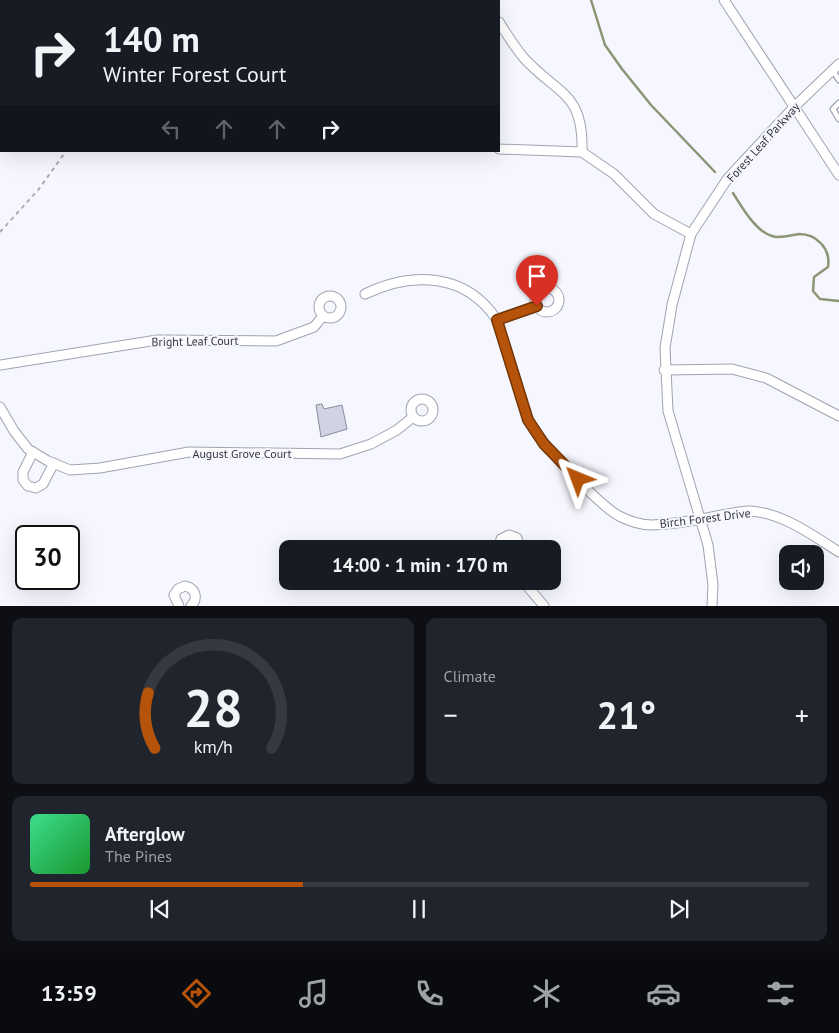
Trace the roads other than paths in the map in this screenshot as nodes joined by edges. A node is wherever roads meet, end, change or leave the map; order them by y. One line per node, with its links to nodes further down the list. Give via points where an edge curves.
1 (724, 0): 6 (street)
2 (500, 23): 9 (street, via 523,56 573,101 582,125)
3 (836, 67): 4 (lane); 6 (street, Forest Leaf Parkway)
4 (839, 80)
5 (839, 103): 7 (lane, via 833,109)
6 (794, 107): 10 (street); 11 (street, Forest Leaf Parkway, via 728,178)
7 (839, 119)
8 (500, 149): 9 (street)
9 (582, 152): 11 (street, via 614,174 654,214)
10 (839, 175)
11 (691, 234): 17 (street, Forest Leaf Parkway, via 672,305)
12 (365, 294): 15 (street, Birch Forest Drive, via 396,282 443,282 471,292)
13 (537, 306): 15 (street)
14 (323, 316): 16 (street, Bright Leaf Court, via 314,328 276,341 157,340)
15 (497, 320): 23 (street, Birch Forest Drive, via 535,433 590,490 618,515 640,524)
16 (0, 365)
17 (664, 370): 19 (street, via 732,369 766,378); 23 (street, Forest Leaf Parkway, via 668,411)
18 (0, 407): 21 (street, August Grove Court, via 14,431)
19 (839, 416)
20 (413, 417): 22 (street, August Grove Court, via 371,444 340,454 189,452 100,468 70,470)
21 (33, 452): 22 (street, August Grove Court); 22 (street, via 23,472 23,480 28,486 36,488 43,484)
22 (54, 464)
23 (702, 519): 26 (street, Birch Forest Drive, via 742,512 763,513 792,524); 31 (street, Forest Leaf Parkway, via 712,572)
24 (501, 540): 25 (street, via 509,535)
25 (518, 540)
26 (839, 552)
27 (531, 590): 30 (street)
28 (179, 605): 29 (street, via 174,595 185,586 192,588 195,594)
29 (191, 606)
30 (544, 606)
31 (712, 606)

